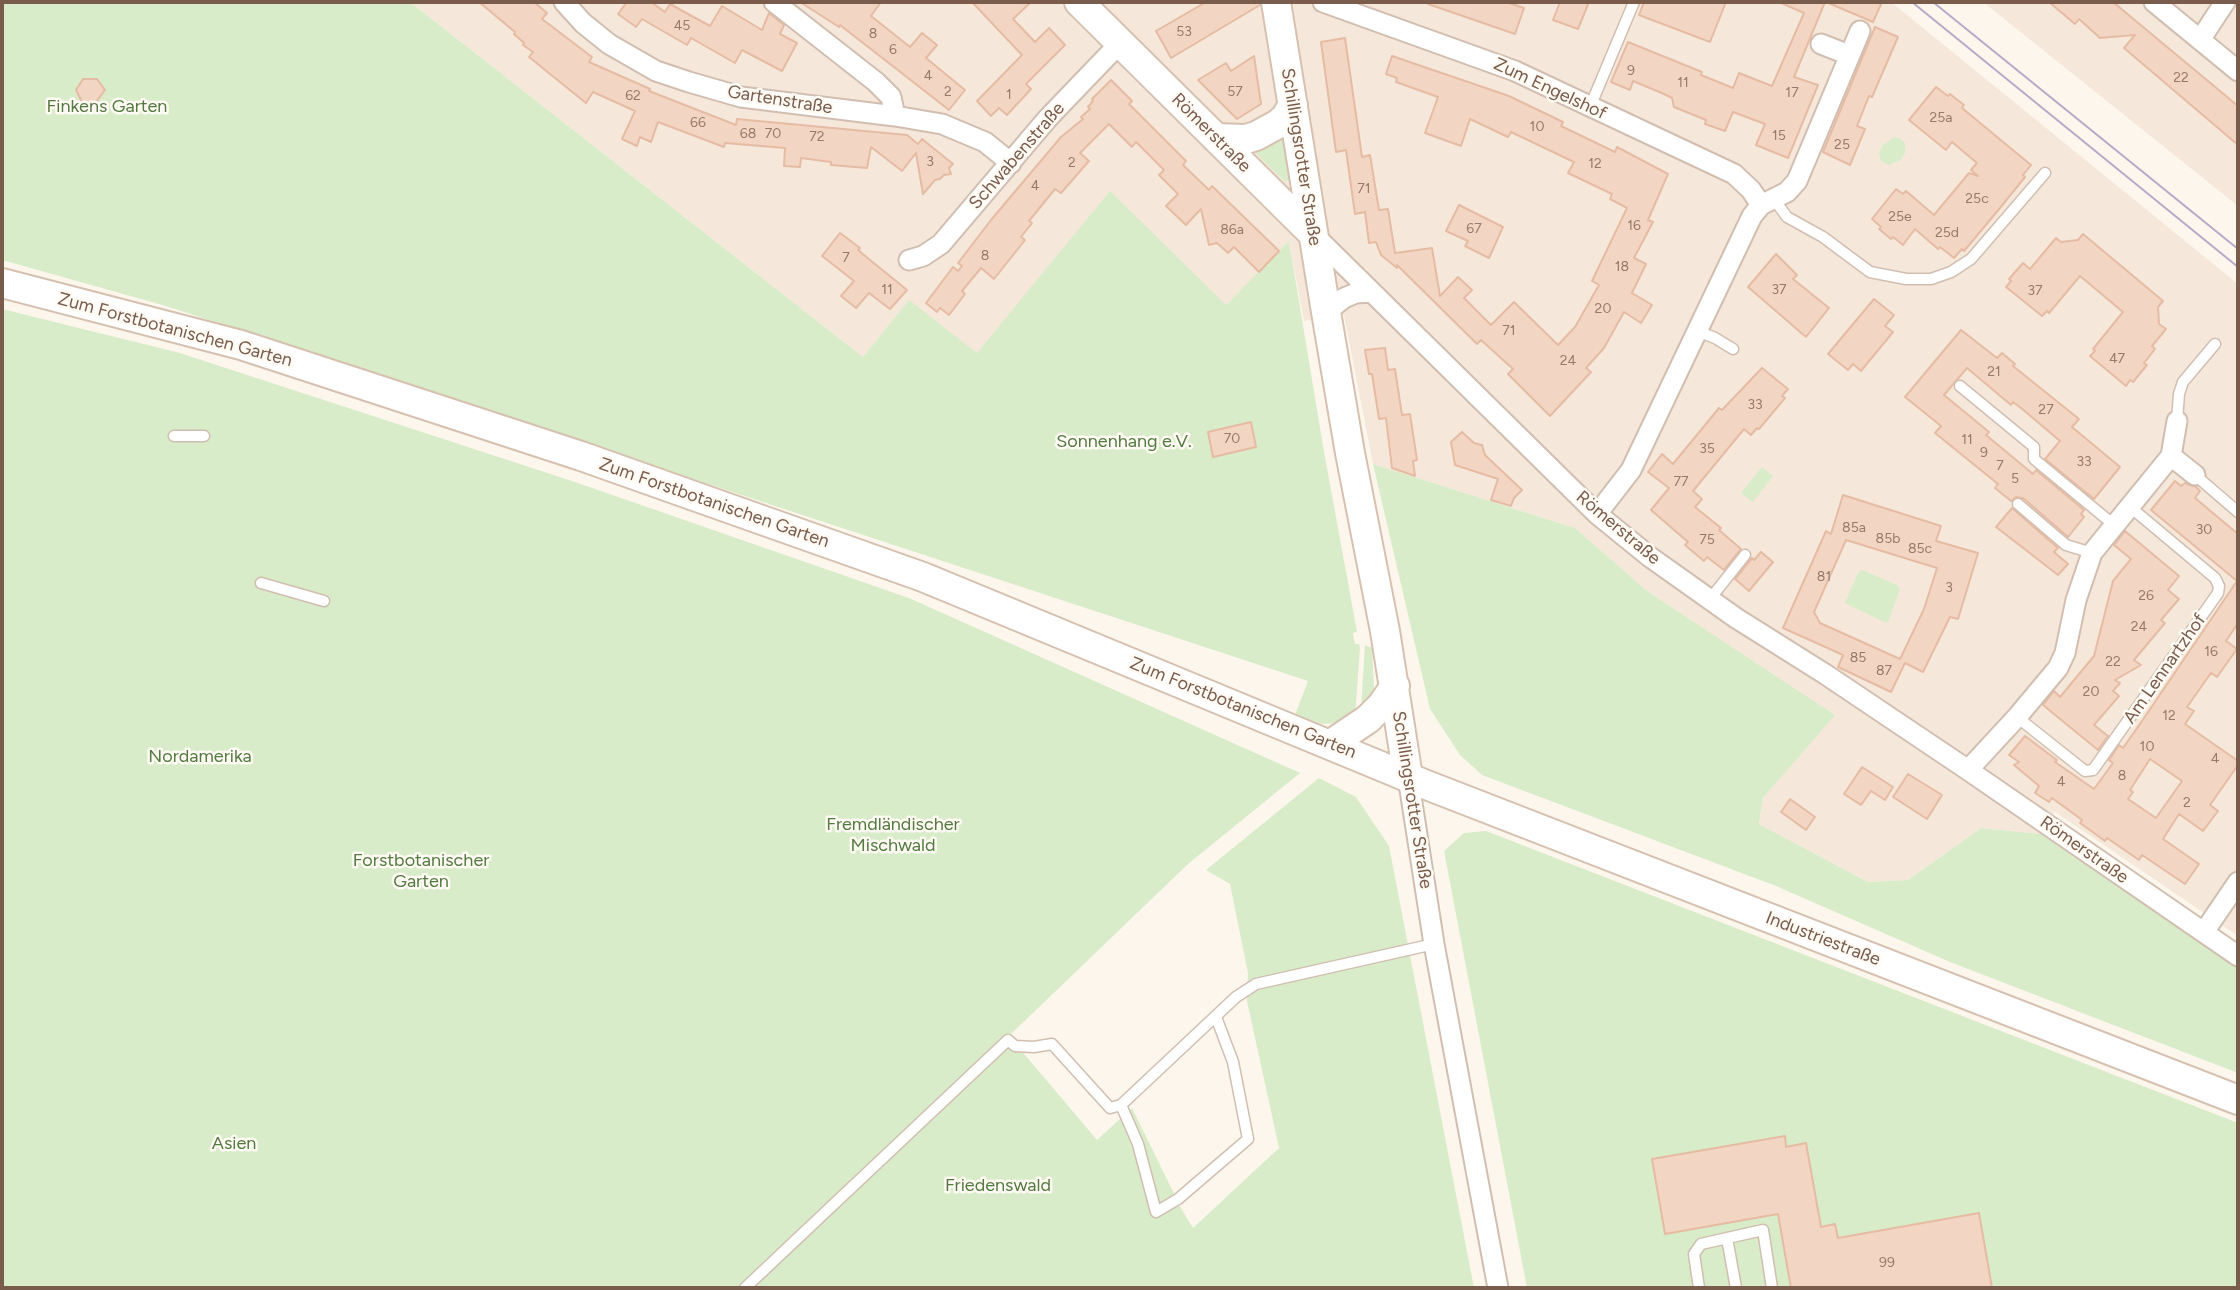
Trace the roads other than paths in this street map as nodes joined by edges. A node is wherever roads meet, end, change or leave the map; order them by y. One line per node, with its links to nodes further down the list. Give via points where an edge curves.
1 (564, 2): 17 (street, Gartenstraße, via 609,44 656,71 741,97)
2 (774, 2): 17 (street, via 876,82 891,97)
3 (1079, 2): 11 (main road, Römerstraße)
4 (1276, 2): 15 (main road, Schillingsrotter Straße)
5 (1323, 2): 16 (street, Zum Engelshof, via 1515,71)
6 (1634, 2): 16 (lane)
7 (2154, 2): 10 (street)
8 (2225, 2): 10 (street)
9 (1860, 31): 13 (street)
10 (2200, 40): 14 (street)
11 (1120, 43): 18 (main road, Römerstraße); 19 (street, Schwabenstraße)
12 (1821, 44): 13 (street)
13 (1849, 55): 21 (street, via 1797,181 1787,192)
14 (2238, 71)
15 (1293, 105): 18 (main road, via 1278,124 1256,136); 22 (main road, Schillingsrotter Straße)
16 (1590, 108): 21 (street, Zum Engelshof, via 1734,174)
17 (895, 116): 19 (street, Gartenstraße, via 960,130 985,142)
18 (1216, 138): 22 (main road, Römerstraße)
19 (1011, 163): 23 (street, Schwabenstraße, via 941,244)
20 (2045, 173): 21 (lane, via 1971,259 1931,279 1870,272)
21 (1767, 201): 27 (street, via 1752,216)
22 (1313, 234): 25 (street, Römerstraße); 26 (main road, Schillingsrotter Straße)
23 (909, 260)
24 (2, 283): 48 (main road, Zum Forstbotanischen Garten, via 241,345 581,456 923,577)
25 (1372, 292): 26 (street, via 1344,298); 39 (street, Römerstraße)
26 (1326, 312): 46 (main road, Schillingsrotter Straße)
27 (1697, 331): 29 (lane); 39 (street, via 1631,470)
28 (2215, 344): 31 (lane, via 2183,382)
29 (1733, 349)
30 (1960, 386): 40 (lane, via 2034,447 2034,459)
31 (2177, 421): 34 (street)
32 (174, 436): 33 (lane)
33 (205, 436)
34 (2171, 456): 35 (street); 37 (street)
35 (2194, 475): 38 (lane)
36 (2018, 504): 41 (lane, via 2066,545)
37 (2129, 506): 40 (street); 47 (lane, Am Lennartzhof, via 2215,578 2218,593 2093,770 2085,771)
38 (2238, 512)
39 (1597, 513): 44 (street, Römerstraße)
40 (2114, 525): 41 (street)
41 (2092, 553): 47 (street, via 2065,653)
42 (1745, 555): 44 (lane)
43 (261, 583): 45 (lane)
44 (1710, 599): 49 (street, Römerstraße)
45 (324, 601)
46 (1395, 686): 48 (main road, via 1367,719); 50 (main road, Schillingsrotter Straße)
47 (2017, 717): 49 (street)
48 (1331, 744): 50 (main road, Zum Forstbotanischen Garten)
49 (1968, 770): 52 (street, Römerstraße)
50 (1408, 777): 53 (street, Schillingsrotter Straße); 56 (main road, Industriestraße)
51 (2238, 882): 52 (street)
52 (2204, 932): 54 (street, Römerstraße)
53 (1434, 944): 55 (lane, via 1256,984); 60 (street, Schillingsrotter Straße)
54 (2238, 956)
55 (1216, 1017): 57 (lane); 57 (lane, via 1233,1062 1248,1139 1156,1212 1138,1144)
56 (2238, 1100)
57 (1121, 1105): 59 (lane, via 1110,1108 1052,1044 1015,1046 1008,1040)
58 (1727, 1238): 61 (lane, via 1701,1244 1694,1254); 62 (lane); 63 (lane, via 1763,1230)
59 (745, 1288)
60 (1499, 1288)
61 (1699, 1288)
62 (1736, 1288)
63 (1772, 1288)

